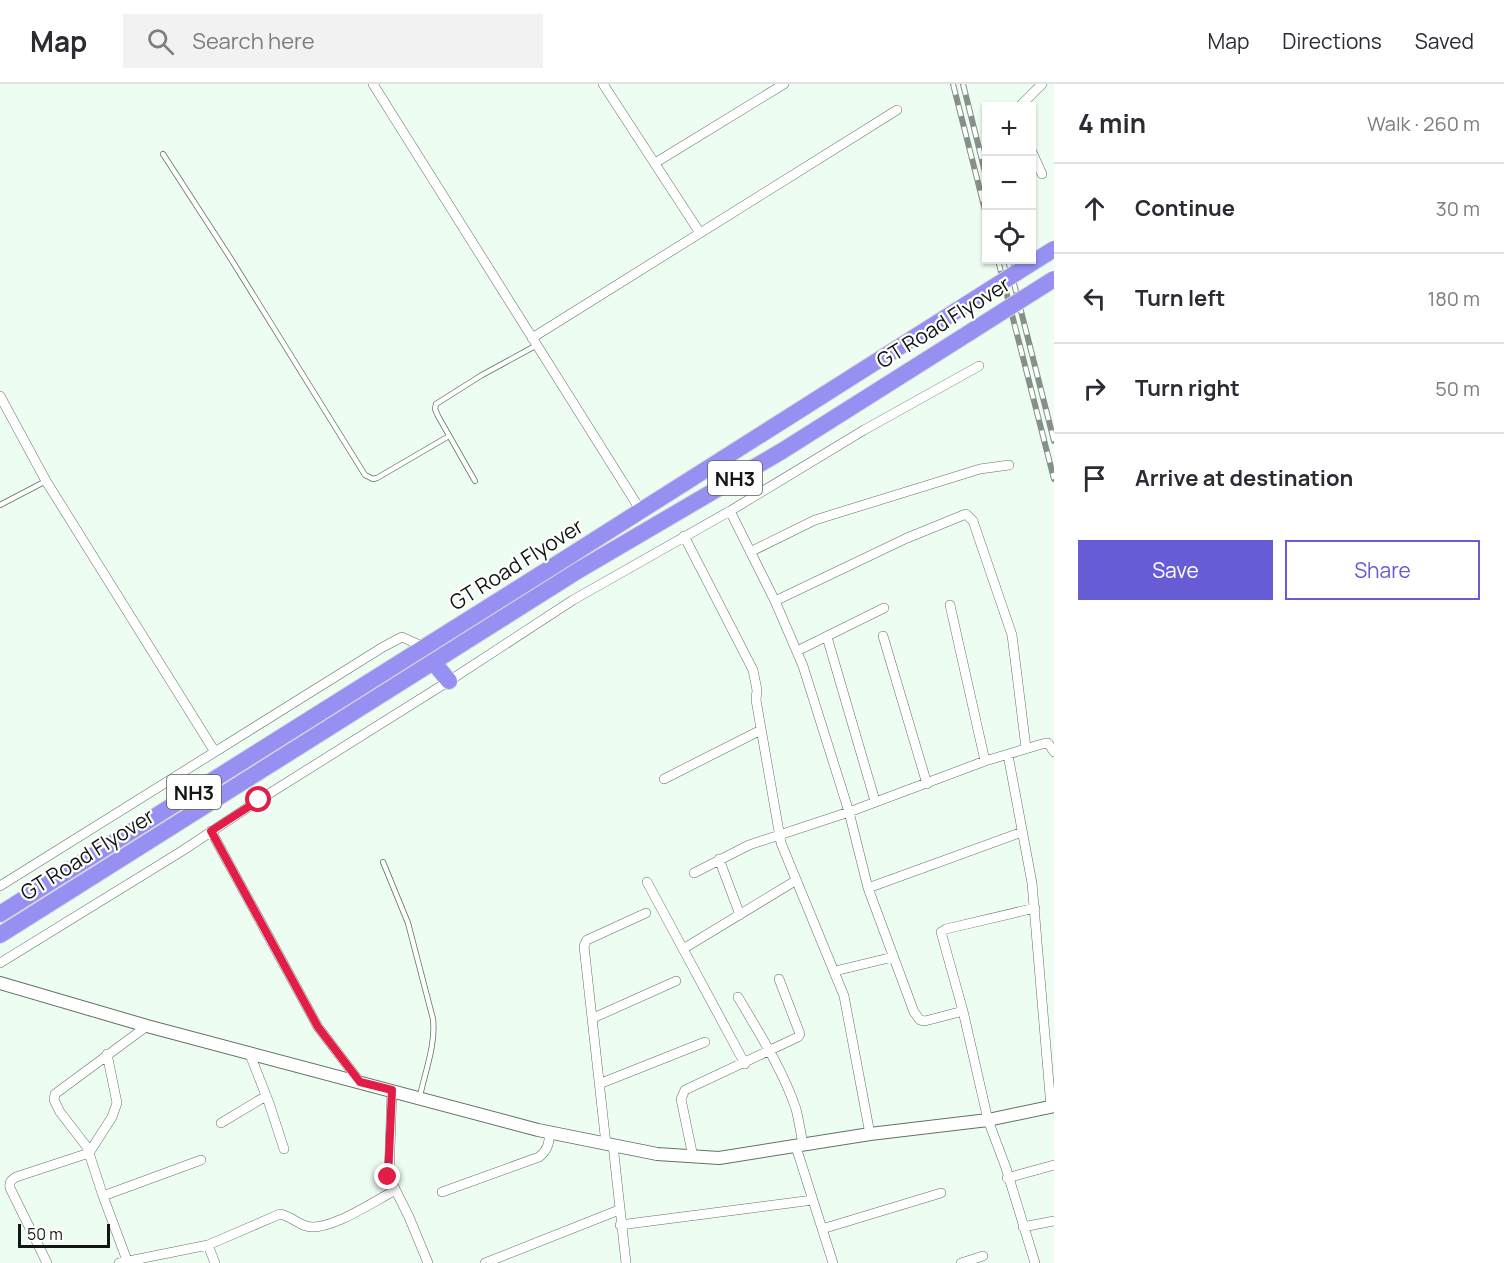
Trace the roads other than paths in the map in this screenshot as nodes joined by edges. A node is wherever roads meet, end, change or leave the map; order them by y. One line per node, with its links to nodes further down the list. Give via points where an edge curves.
1 (373, 84): 14 (street)
2 (603, 84): 9 (street)
3 (784, 84): 9 (street)
4 (1041, 84): 5 (street)
5 (1024, 102)
6 (897, 110): 11 (street)
7 (163, 154): 17 (lane, via 368,478 377,478)
8 (1034, 156): 10 (street)
9 (655, 163): 11 (street)
10 (1042, 174)
11 (700, 233): 14 (street)
12 (1054, 249): 22 (highway, GT Road Flyover / NH3, bridge)
13 (1054, 279): 33 (highway, GT Road Flyover / NH3, bridge, via 782,451 579,570)
14 (534, 341): 17 (lane, via 436,404); 22 (street)
15 (979, 366): 23 (street)
16 (0, 396): 19 (street)
17 (449, 436): 20 (lane)
18 (1009, 465): 25 (street, via 980,469 815,520)
19 (46, 481): 21 (lane); 37 (street)
20 (475, 481)
21 (0, 505)
22 (641, 511): 31 (highway, GT Road Flyover / NH3)
23 (730, 511): 24 (street); 25 (street)
24 (684, 536): 34 (street, via 573,600); 35 (street, via 753,670)
25 (750, 552): 26 (street)
26 (775, 601): 32 (street); 36 (street, via 966,514 973,521 1012,635)
27 (950, 605): 40 (street)
28 (884, 608): 30 (street)
29 (883, 636): 42 (street)
30 (826, 637): 32 (street); 43 (street)
31 (424, 647): 37 (street, via 402,637); 57 (highway, GT Road Flyover / NH3)
32 (797, 651): 44 (street)
33 (433, 662): 34 (highway); 59 (highway, GT Road Flyover / NH3)
34 (449, 681): 45 (street)
35 (761, 730): 41 (street); 47 (street)
36 (1026, 748): 38 (street, via 1048,743); 39 (street)
37 (215, 752): 53 (street)
38 (1054, 752)
39 (1008, 755): 40 (street); 46 (street)
40 (985, 761): 42 (street)
41 (664, 779)
42 (927, 784): 43 (street)
43 (875, 801): 44 (street)
44 (849, 812): 47 (street); 54 (street)
45 (211, 831): 62 (street); 76 (street, via 318,1027)
46 (1022, 832): 54 (street); 55 (street)
47 (779, 835): 48 (street); 51 (street)
48 (719, 860): 50 (street); 58 (street)
49 (383, 862): 80 (lane, via 408,923 433,1019)
50 (694, 873)
51 (795, 881): 58 (street); 63 (street)
52 (648, 882): 60 (street)
53 (0, 886)
54 (868, 888): 61 (street)
55 (1035, 908): 68 (street, via 941,932); 81 (street)
56 (646, 913): 69 (street, via 585,942)
57 (0, 914)
58 (740, 915): 60 (street)
59 (0, 935)
60 (683, 949): 75 (street)
61 (893, 957): 63 (street); 68 (street, via 920,1020)
62 (0, 963)
63 (835, 971): 85 (street, via 849,1013)
64 (779, 979): 72 (street, via 800,1034)
65 (676, 981): 69 (street)
66 (0, 983): 70 (street)
67 (738, 997): 72 (street)
68 (963, 1011): 82 (street)
69 (593, 1018): 77 (street)
70 (147, 1026): 73 (street); 74 (street)
71 (705, 1042): 77 (street)
72 (769, 1052): 75 (street); 87 (street, via 796,1111)
73 (249, 1053): 76 (street); 79 (street)
74 (107, 1054): 89 (street, via 117,1103); 89 (street, via 55,1094 60,1112)
75 (745, 1064): 90 (street, via 682,1094)
76 (360, 1082): 78 (street)
77 (599, 1084): 86 (street)
78 (392, 1090): 80 (street); 94 (street, via 388,1171)
79 (266, 1096): 83 (street); 88 (street)
80 (420, 1098): 84 (street)
81 (1052, 1107): 82 (street)
82 (988, 1120): 85 (street); 93 (street)
83 (221, 1123)
84 (550, 1132): 86 (street); 95 (street, via 549,1146 539,1157)
85 (870, 1134): 87 (street)
86 (610, 1144): 90 (street); 99 (street)
87 (800, 1146): 90 (street, via 719,1158); 98 (street)
88 (284, 1149)
89 (89, 1153): 97 (street); 107 (street, via 16,1177 9,1183)
90 (693, 1157)
91 (201, 1161): 97 (street)
92 (1054, 1165): 93 (street)
93 (1007, 1178): 102 (street)
94 (394, 1191): 104 (street, via 320,1227 306,1226 280,1214); 109 (street)
95 (442, 1192)
96 (941, 1193): 103 (street)
97 (103, 1196): 106 (street)
98 (813, 1200): 101 (street); 103 (street)
99 (619, 1210): 101 (street); 110 (street)
100 (1054, 1221): 102 (street)
101 (620, 1225): 111 (street)
102 (1023, 1227): 114 (street)
103 (822, 1229): 112 (street)
104 (208, 1245): 106 (street); 108 (street)
105 (983, 1256): 113 (street)
106 (125, 1262)
107 (47, 1263)
108 (215, 1263)
109 (428, 1263)
110 (485, 1263)
111 (626, 1263)
112 (833, 1263)
113 (961, 1263)
114 (1035, 1263)

